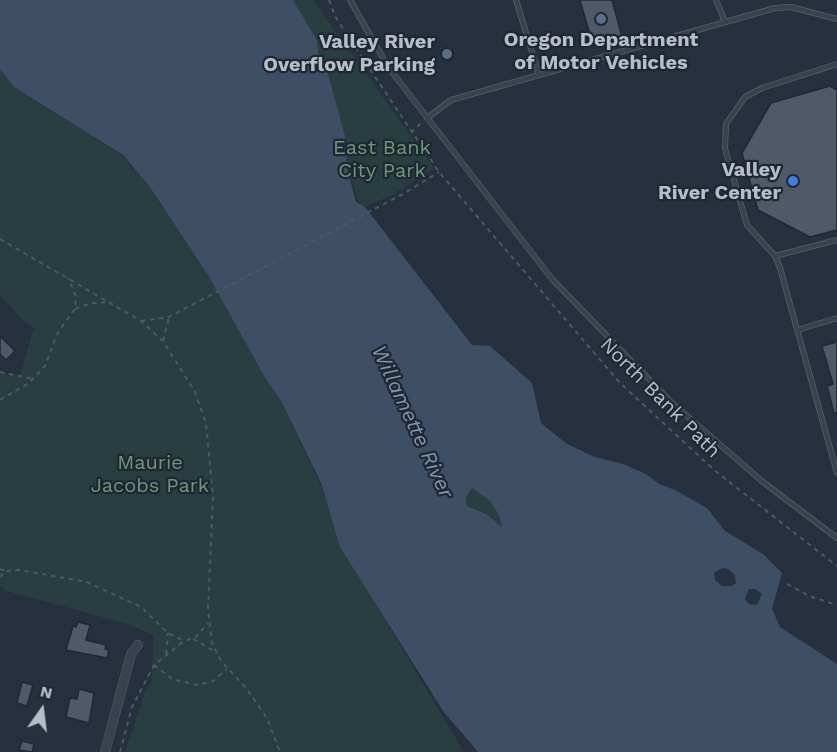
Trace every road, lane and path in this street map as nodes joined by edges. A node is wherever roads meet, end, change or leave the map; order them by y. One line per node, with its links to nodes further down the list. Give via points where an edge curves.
1 (329, 0): 10 (path, North Bank Path, via 335,16)
2 (350, 0): 9 (lane, via 388,67)
3 (516, 0): 8 (lane)
4 (716, 0): 6 (lane)
5 (837, 19): 6 (lane, via 786,6)
6 (725, 22): 8 (lane)
7 (837, 64): 14 (lane, via 745,97 726,124 725,149 747,225)
8 (539, 75): 9 (lane, via 447,102)
9 (427, 118): 10 (path); 27 (lane, via 552,279 652,384 762,482)
10 (411, 133): 11 (path, North Bank Path)
11 (439, 172): 18 (path); 28 (path, North Bank Path, via 620,383 714,470)
12 (0, 238): 15 (path)
13 (837, 240): 14 (lane)
14 (775, 256): 21 (lane)
15 (68, 278): 16 (path); 17 (path, via 76,296)
16 (110, 302): 17 (path); 20 (path)
17 (75, 309): 24 (path, via 58,332 45,366)
18 (169, 317): 20 (path); 22 (path)
19 (837, 318): 21 (lane)
20 (141, 321): 22 (path)
21 (797, 330): 26 (lane)
22 (163, 341): 34 (path, via 195,392 206,423 213,497)
23 (0, 372): 24 (path)
24 (34, 379): 25 (path)
25 (0, 400)
26 (837, 473)
27 (837, 538)
28 (837, 566)
29 (0, 569): 30 (path)
30 (6, 571): 31 (path); 35 (path, via 35,571 102,587 141,607)
31 (0, 577)
32 (787, 584): 33 (path, via 809,597)
33 (837, 605)
34 (208, 623): 36 (path); 39 (path)
35 (168, 633): 37 (path); 40 (path)
36 (193, 639): 37 (path); 39 (path)
37 (184, 641): 40 (path)
38 (138, 645): 43 (street, via 131,654)
39 (216, 652): 42 (path)
40 (165, 654): 41 (path)
41 (154, 665): 42 (path, via 172,679 198,685 213,681); 44 (path, via 132,707)
42 (227, 668): 45 (path, via 259,705)
43 (105, 752)
44 (120, 752)
45 (280, 752)

